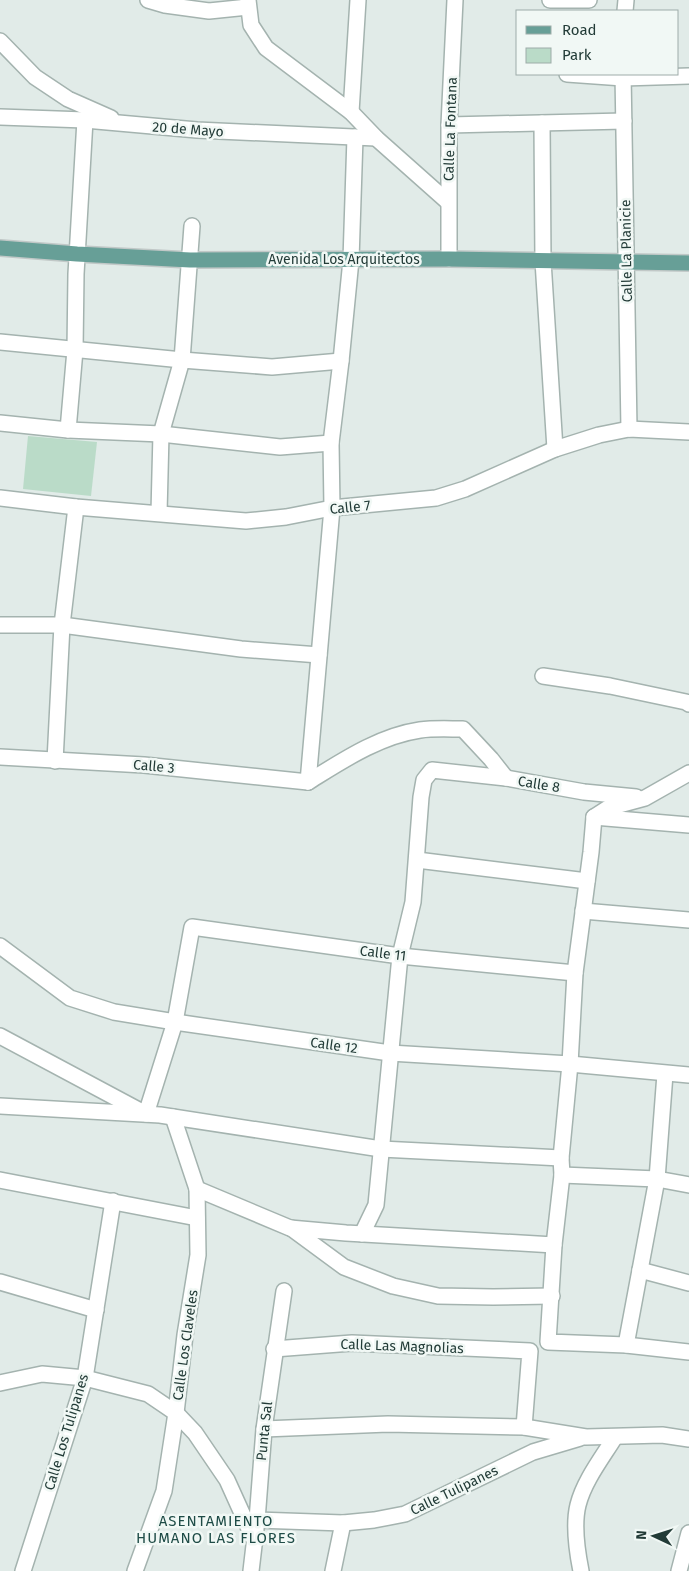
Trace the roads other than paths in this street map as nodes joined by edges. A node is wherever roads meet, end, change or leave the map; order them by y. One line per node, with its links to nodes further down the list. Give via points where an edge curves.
1 (148, 0): 6 (street, via 209,10)
2 (358, 0): 11 (street)
3 (455, 0): 17 (street, Calle La Fontana)
4 (550, 0): 5 (street)
5 (589, 0)
6 (248, 4): 11 (street, via 251,25 266,48)
7 (0, 41): 16 (street, via 35,76 68,99)
8 (595, 75): 9 (street)
9 (623, 76): 10 (street); 14 (street, Calle La Planicie)
10 (689, 76)
11 (351, 112): 19 (street)
12 (0, 117): 13 (street, 20 de Mayo)
13 (84, 120): 16 (street, 20 de Mayo); 23 (street)
14 (624, 121): 15 (street); 28 (street, Calle La Planicie)
15 (542, 123): 17 (street); 27 (street)
16 (124, 124): 18 (street, 20 de Mayo)
17 (450, 125): 20 (street, Calle La Fontana)
18 (355, 137): 19 (street, 20 de Mayo); 26 (street)
19 (376, 138): 20 (street)
20 (448, 202): 24 (street, Calle La Fontana)
21 (192, 226): 25 (street)
22 (0, 248): 23 (main road, Avenida Los Arquitectos)
23 (78, 254): 25 (main road, Avenida Los Arquitectos); 31 (street)
24 (449, 259): 26 (main road, Avenida Los Arquitectos); 27 (main road, Avenida Los Arquitectos)
25 (190, 260): 26 (main road, Avenida Los Arquitectos); 32 (street)
26 (351, 260): 33 (street)
27 (543, 261): 28 (main road, Avenida Los Arquitectos); 40 (street)
28 (626, 261): 29 (main road, Avenida Los Arquitectos); 35 (street, Calle La Planicie)
29 (689, 263)
30 (0, 342): 31 (street)
31 (75, 350): 32 (street); 36 (street)
32 (182, 360): 33 (street, via 272,367); 38 (street)
33 (341, 361): 39 (street)
34 (0, 423): 36 (street)
35 (629, 429): 37 (street, Calle 7); 40 (street, Calle 7)
36 (68, 430): 38 (street)
37 (689, 432)
38 (161, 434): 39 (street, via 280,446); 44 (street)
39 (331, 443): 43 (street)
40 (555, 449): 43 (street, Calle 7, via 465,489 436,498)
41 (0, 498): 42 (street, Calle 7)
42 (76, 507): 44 (street, Calle 7); 46 (street)
43 (332, 508): 44 (street, Calle 7, via 286,518 246,521); 47 (street)
44 (159, 513)
45 (0, 625): 46 (street)
46 (62, 625): 47 (street, via 241,649); 51 (street)
47 (319, 655): 54 (street)
48 (543, 676): 49 (street, via 610,686)
49 (689, 704)
50 (0, 757): 51 (street, Calle 3)
51 (55, 761): 54 (street, Calle 3, via 144,765)
52 (689, 773): 55 (street)
53 (506, 778): 54 (street, via 462,729 420,730 385,739); 55 (street, Calle 8, via 584,792); 58 (street, Calle 8, via 432,770 424,780 421,797)
54 (308, 782)
55 (645, 798): 56 (street, via 608,808)
56 (594, 817): 57 (street); 59 (street)
57 (689, 825)
58 (417, 860): 59 (street); 63 (street, via 413,902)
59 (587, 881): 60 (street)
60 (583, 911): 61 (street); 64 (street)
61 (689, 920)
62 (0, 946): 65 (street, Calle 12, via 70,998 114,1012)
63 (400, 956): 64 (street, Calle 11); 65 (street, Calle 11, via 192,927); 67 (street)
64 (575, 973): 68 (street)
65 (175, 1022): 67 (street, Calle 12); 72 (street)
66 (0, 1036): 72 (street)
67 (390, 1053): 68 (street, Calle 12); 74 (street)
68 (570, 1064): 69 (street, Calle 12); 75 (street)
69 (665, 1074): 70 (street, Calle 12); 77 (street)
70 (689, 1075)
71 (0, 1106): 72 (street)
72 (146, 1114): 73 (street)
73 (173, 1117): 74 (street); 80 (street, Calle Los Claveles)
74 (381, 1149): 75 (street); 84 (street, via 376,1206)
75 (561, 1158): 76 (street)
76 (562, 1176): 77 (street); 85 (street)
77 (657, 1179): 79 (street); 86 (street)
78 (0, 1180): 81 (street)
79 (689, 1184)
80 (197, 1189): 82 (street, Calle Los Claveles); 83 (street)
81 (113, 1201): 82 (street); 91 (street, Calle Los Tulipanes)
82 (197, 1218): 97 (street, Calle Los Claveles, via 198,1255 184,1335)
83 (290, 1228): 84 (street); 90 (street, via 344,1267 393,1286 438,1296)
84 (362, 1234): 85 (street)
85 (554, 1245): 90 (street)
86 (640, 1270): 88 (street); 92 (street)
87 (0, 1282): 91 (street)
88 (689, 1283)
89 (284, 1291): 93 (street, Punta Sal)
90 (552, 1296): 92 (street, via 548,1342)
91 (96, 1310): 95 (street, Calle Los Tulipanes)
92 (626, 1345): 94 (street)
93 (274, 1349): 98 (street, Calle Las Magnolias, via 352,1343 530,1351); 99 (street, Punta Sal)
94 (689, 1352)
95 (85, 1378): 96 (street, via 42,1374); 97 (street, via 148,1394); 107 (street, Calle Los Tulipanes)
96 (0, 1383)
97 (176, 1413): 106 (street, via 195,1433 227,1480); 108 (street, Calle Los Claveles, via 164,1491)
98 (524, 1427): 99 (street, Calle Tulipanes, via 388,1424); 100 (street, Calle Tulipanes)
99 (264, 1429): 103 (street, Punta Sal)
100 (586, 1437): 101 (street, Calle Tulipanes); 104 (street, Calle Tulipanes, via 533,1452 404,1514)
101 (615, 1437): 102 (street, Calle Tulipanes, via 662,1435); 111 (street, via 585,1487 578,1506 576,1529)
102 (689, 1439)
103 (257, 1520): 104 (street, Calle Tulipanes); 106 (street, Punta Sal)
104 (343, 1523): 110 (street)
105 (689, 1533): 112 (street)
106 (255, 1542): 109 (street, Punta Sal)
107 (22, 1571)
108 (135, 1571)
109 (251, 1571)
110 (333, 1571)
111 (581, 1571)
112 (679, 1571)

